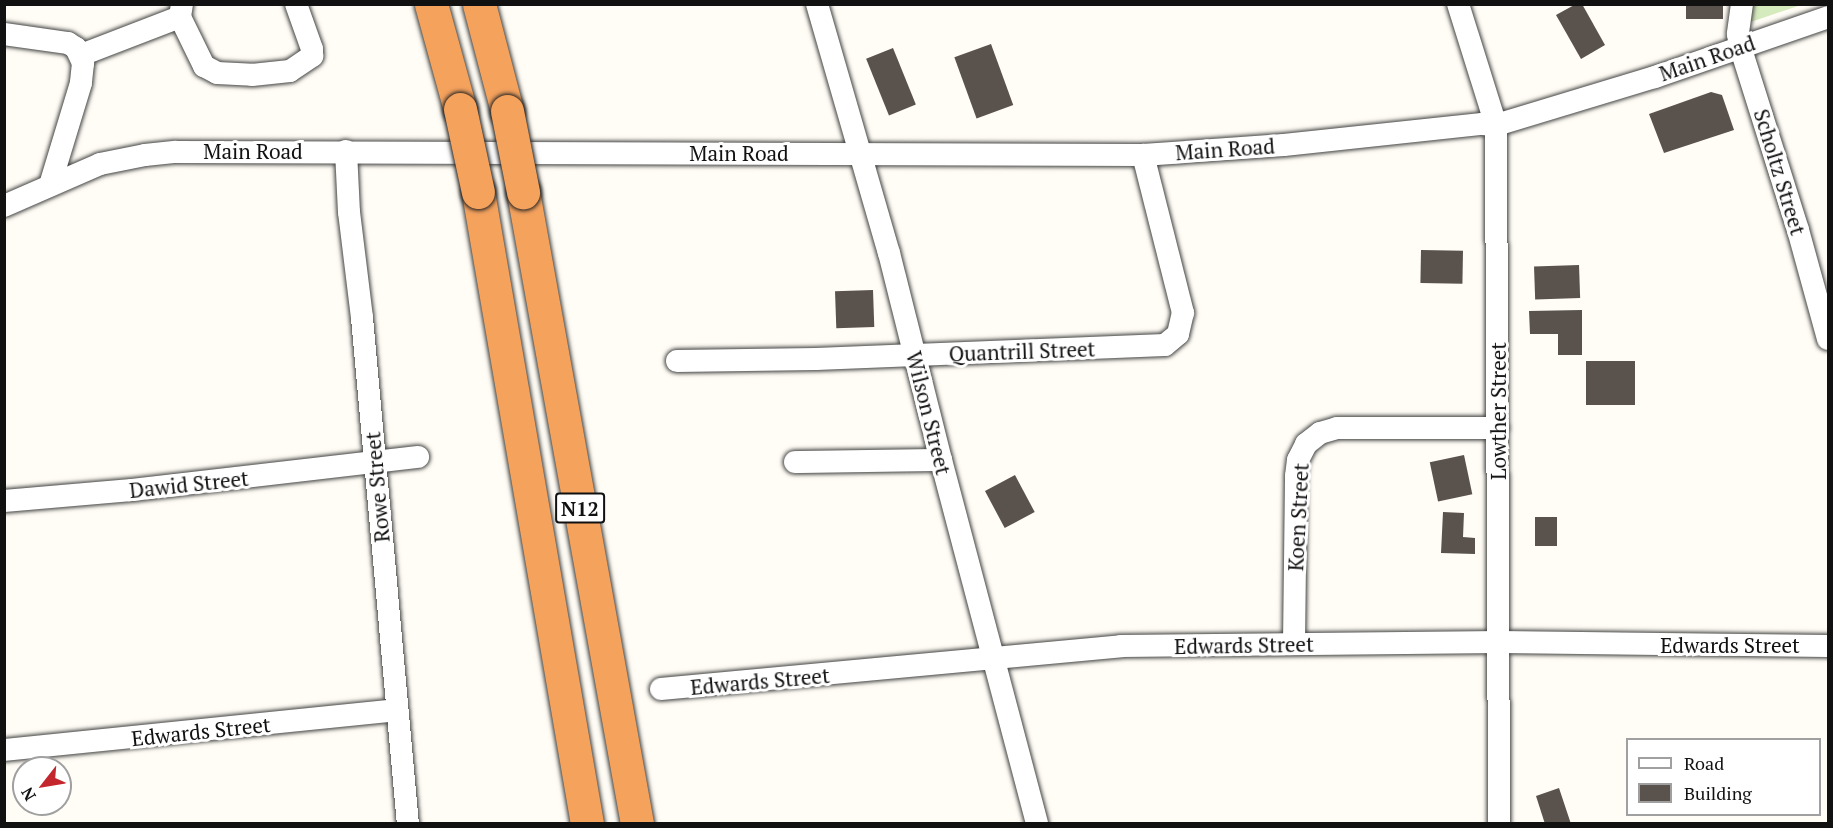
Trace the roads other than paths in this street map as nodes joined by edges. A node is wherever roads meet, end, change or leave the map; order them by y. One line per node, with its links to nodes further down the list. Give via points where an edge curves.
1 (296, 4): 8 (street, via 312,56 282,73 217,73 208,69 199,58)
2 (431, 4): 36 (highway, N12, bridge, via 478,192)
3 (478, 4): 37 (highway, N12, bridge, via 507,111 523,192)
4 (817, 4): 15 (street, Wilson Street)
5 (1458, 4): 13 (street, Lowther Street)
6 (1742, 4): 11 (street, Scholtz Street)
7 (1823, 4): 11 (street, Main Road)
8 (181, 11): 12 (street)
9 (1828, 17): 11 (street, Main Road)
10 (4, 34): 12 (street, via 68,43)
11 (1739, 40): 13 (street, Main Road); 19 (street, Scholtz Street)
12 (81, 56): 17 (street, via 81,84)
13 (1491, 122): 16 (street, Main Road, via 1284,145); 22 (street, Lowther Street)
14 (346, 151): 15 (street, Main Road); 17 (street, Main Road, via 145,155 100,164); 26 (street, Rowe Street)
15 (858, 153): 16 (street, Main Road); 20 (street, Wilson Street)
16 (1143, 154): 20 (street, Quantrill Street, via 1181,303 1181,327 1173,340 1155,346)
17 (50, 185): 18 (street, Main Road)
18 (4, 206)
19 (1828, 339)
20 (915, 354): 21 (street, Quantrill Street); 24 (street, Wilson Street)
21 (677, 361)
22 (1497, 428): 28 (street, Lowther Street); 29 (street, Koen Street, via 1337,428 1306,444 1296,476)
23 (418, 456): 26 (street, Dawid Street)
24 (941, 460): 25 (street); 31 (street, Wilson Street)
25 (795, 462)
26 (374, 463): 27 (street, Dawid Street); 33 (street, Rowe Street)
27 (4, 501)
28 (1500, 642): 29 (street, Edwards Street); 30 (street, Edwards Street); 39 (street, Lowther Street)
29 (1294, 644): 31 (street, Edwards Street, via 1121,646)
30 (1828, 646)
31 (994, 658): 32 (street, Edwards Street); 38 (street, Wilson Street)
32 (661, 689)
33 (397, 710): 34 (street, Edwards Street); 35 (street, Rowe Street)
34 (4, 750)
35 (408, 824)
36 (587, 824)
37 (637, 824)
38 (1037, 824)
39 (1499, 824)

